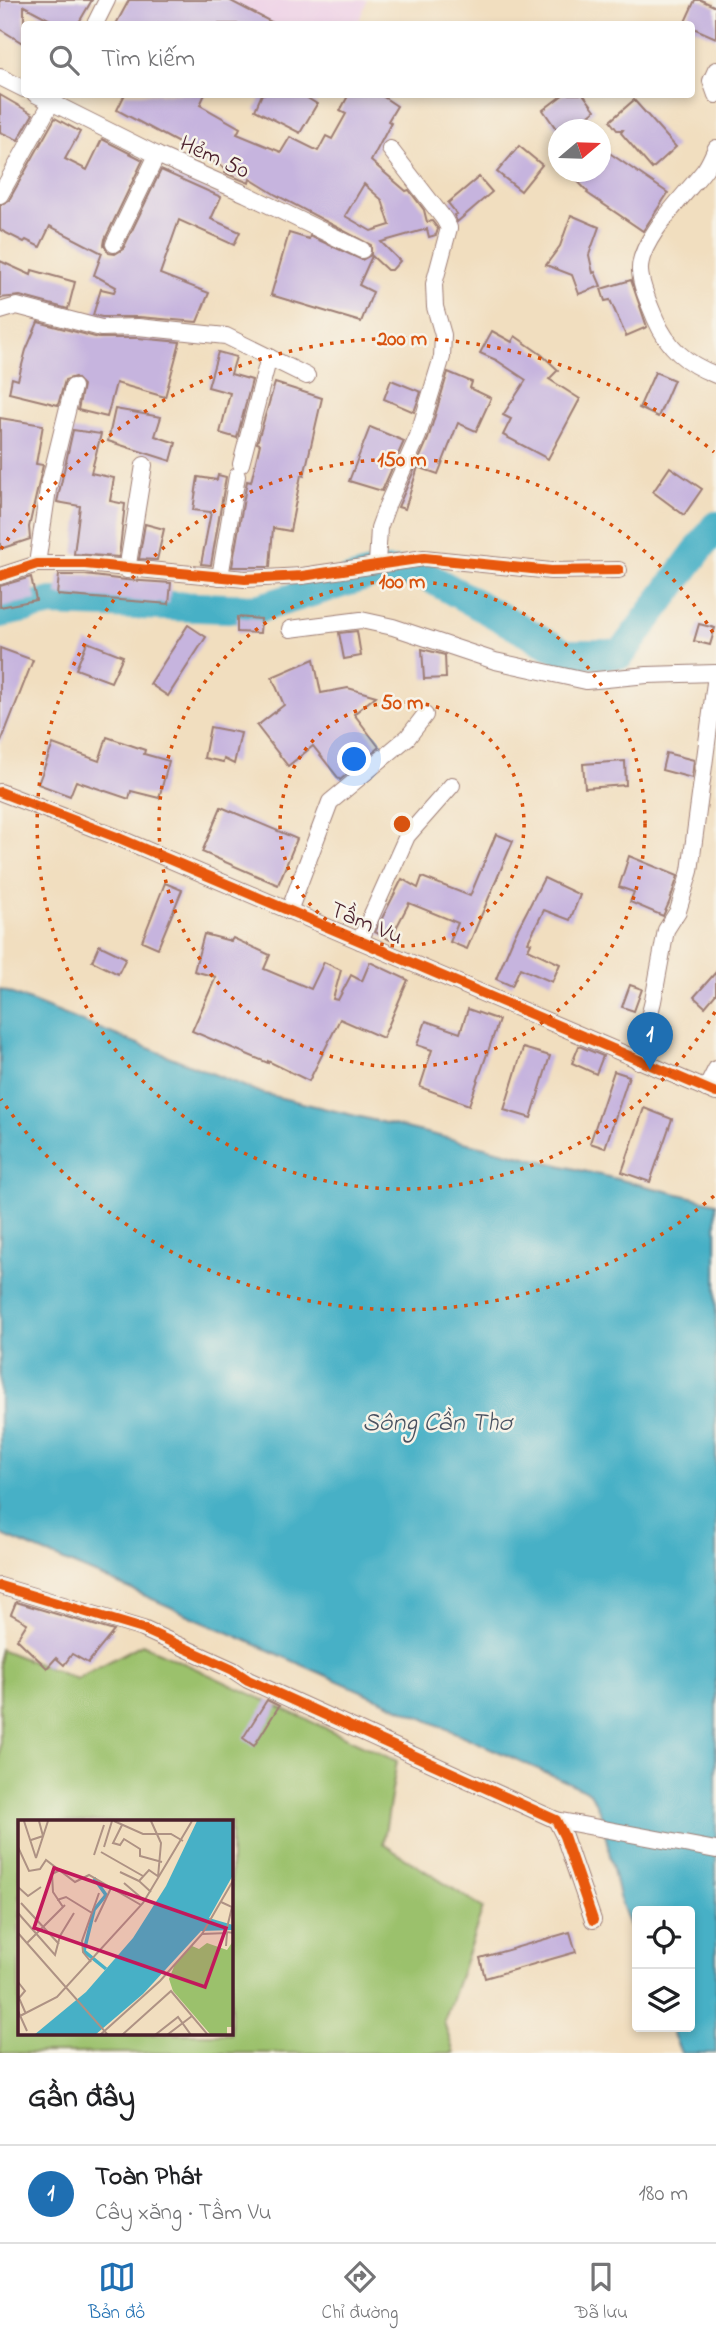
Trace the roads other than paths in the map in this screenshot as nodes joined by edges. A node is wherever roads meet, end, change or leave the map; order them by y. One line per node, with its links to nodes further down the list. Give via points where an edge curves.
1 (107, 0): 2 (street)
2 (96, 21)
3 (716, 70): 6 (street, via 711,81)
4 (0, 77): 5 (street)
5 (21, 88)
6 (716, 95)
7 (53, 98): 10 (street, Hẻm 50); 11 (street)
8 (716, 148): 16 (street, via 705,170 672,207 647,246 640,270 663,337 682,357)
9 (390, 149): 21 (street, via 449,228 434,284 442,357 418,436 379,528)
10 (157, 155): 12 (street); 13 (street, Hẻm 50)
11 (0, 195)
12 (114, 244)
13 (362, 250)
14 (0, 311): 15 (street, via 18,306 101,328 226,336)
15 (269, 357): 17 (street); 25 (street, via 239,470)
16 (716, 375)
17 (307, 376)
18 (74, 387): 20 (street, via 48,489)
19 (144, 465): 22 (street)
20 (37, 564): 22 (street); 24 (street)
21 (377, 564): 23 (street, via 425,558 551,571); 25 (street, via 302,576)
22 (127, 570): 25 (street)
23 (619, 570)
24 (0, 576)
25 (220, 578)
26 (290, 629): 27 (street, via 361,620 495,661 586,681)
27 (716, 674): 33 (street, via 690,871 678,911 666,930)
28 (425, 715): 31 (street, via 408,737 330,802)
29 (452, 785): 32 (street, via 407,836)
30 (0, 792): 31 (street, Tầm Vu)
31 (289, 911): 32 (street, Tầm Vu)
32 (360, 942): 33 (street, Tầm Vu)
33 (638, 1061): 35 (street, Tầm Vu)
34 (716, 1069): 35 (street)
35 (711, 1091)
36 (0, 1586): 37 (street, via 143,1629)
37 (556, 1820): 38 (street); 39 (street)
38 (716, 1850)
39 (593, 1920)

